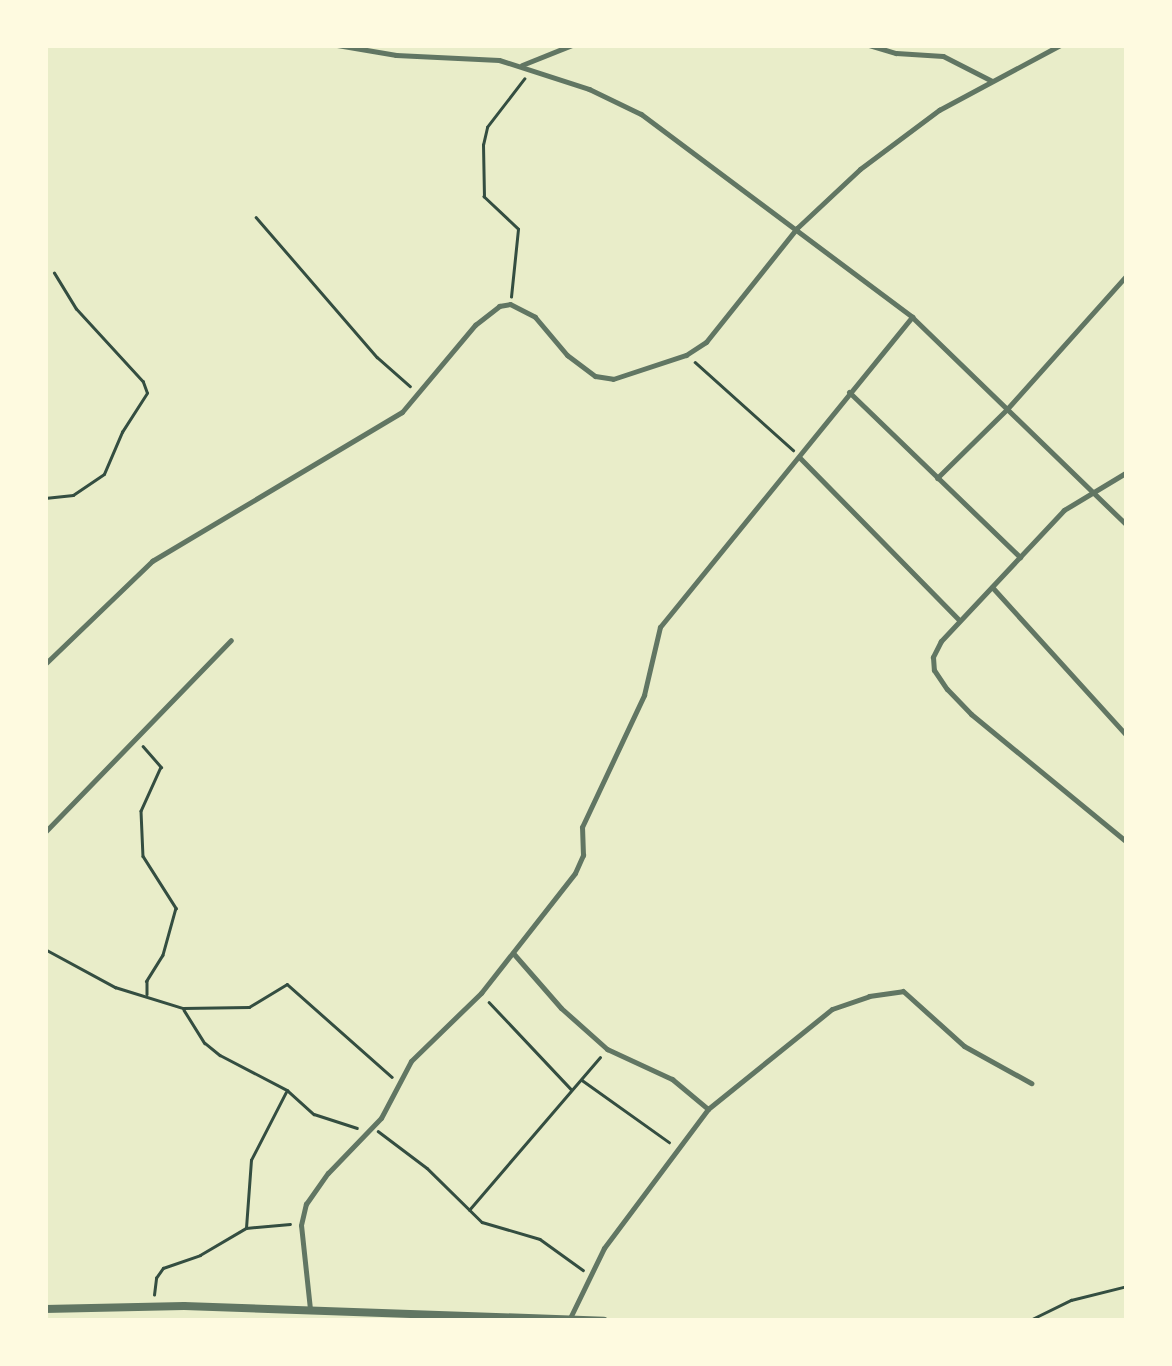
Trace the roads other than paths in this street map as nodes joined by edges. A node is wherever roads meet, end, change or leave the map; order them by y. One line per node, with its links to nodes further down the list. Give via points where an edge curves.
1 (337, 45): 5 (street)
2 (572, 45): 5 (street)
3 (868, 45): 6 (street, via 943,56)
4 (1060, 45): 6 (street)
5 (519, 66): 7 (street, via 618,100)
6 (992, 81): 7 (street, via 887,147)
7 (798, 228): 9 (street); 21 (street, via 706,342 686,356 614,379 595,376 568,355 535,317 510,304 490,312 418,394 376,429 152,561)
8 (1127, 275): 11 (street)
9 (912, 317): 10 (street); 11 (street)
10 (849, 392): 12 (street); 14 (street)
11 (1007, 409): 14 (street); 15 (street)
12 (800, 458): 19 (street); 25 (street, via 660,627 644,696 582,827 580,864)
13 (1127, 472): 15 (street)
14 (937, 478): 17 (street)
15 (1097, 492): 16 (street); 17 (street, via 1073,501)
16 (1127, 524)
17 (1020, 557): 18 (street)
18 (992, 587): 19 (street); 22 (street)
19 (960, 621): 24 (street, via 933,657 947,690)
20 (230, 640): 23 (street)
21 (45, 664)
22 (1127, 736)
23 (45, 832)
24 (1127, 842)
25 (513, 952): 27 (street, via 607,1049 656,1070); 29 (street, via 426,1044 371,1130 318,1186 301,1225)
26 (1032, 1083): 27 (street, via 964,1046 895,990 832,1009)
27 (708, 1109): 30 (street, via 589,1273)
28 (45, 1309): 29 (street)
29 (310, 1310): 30 (street)
30 (570, 1319): 31 (street)
31 (604, 1321)

